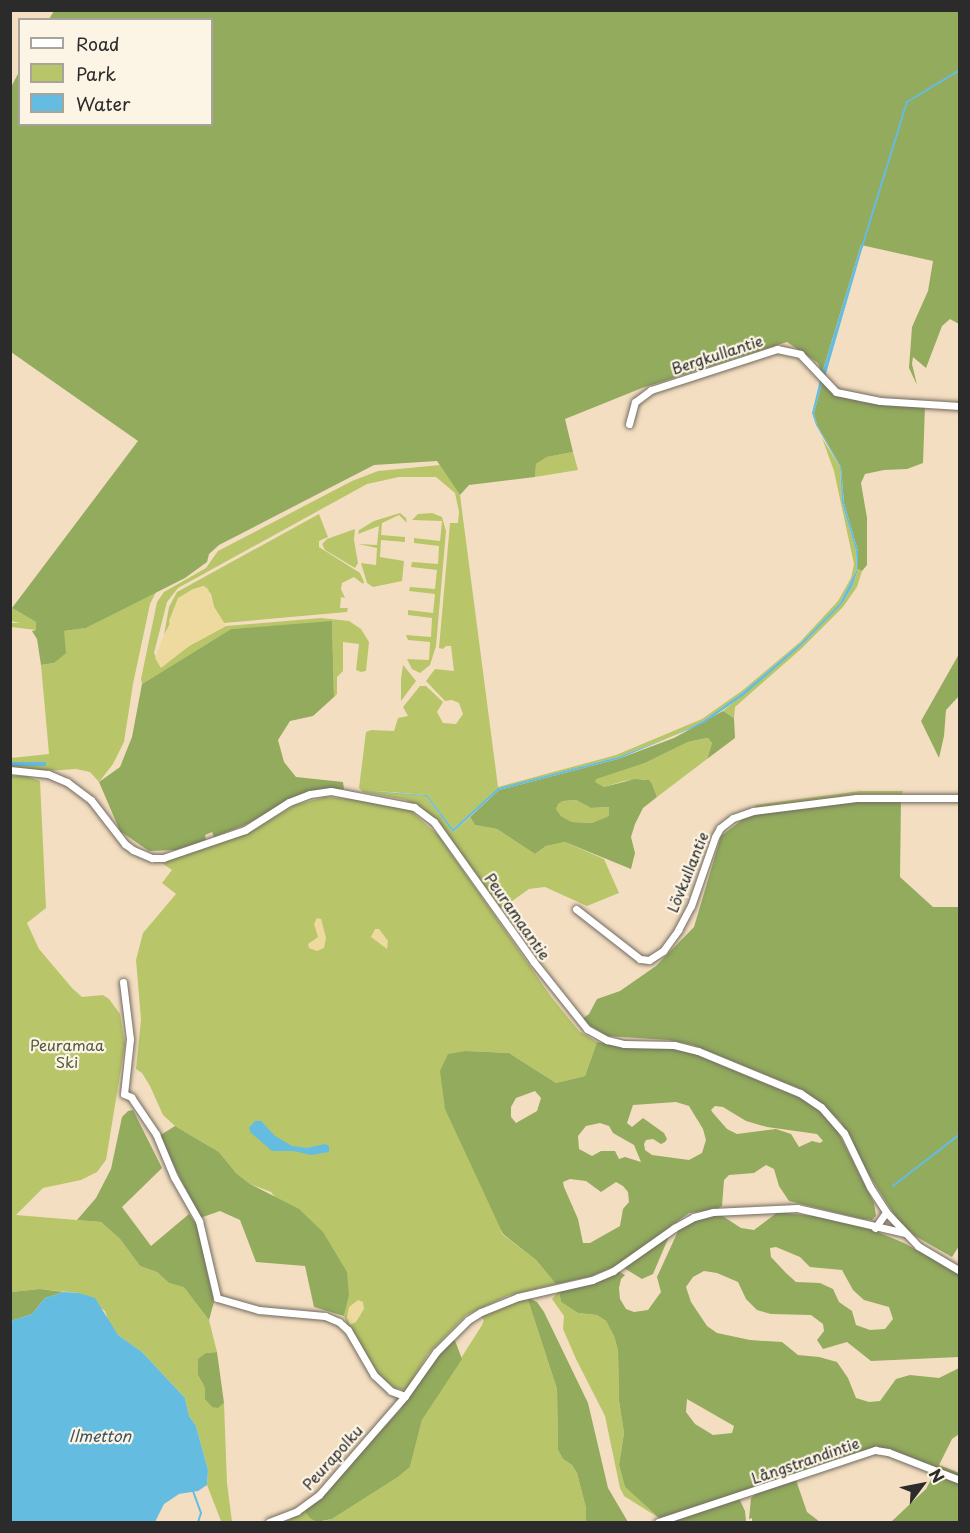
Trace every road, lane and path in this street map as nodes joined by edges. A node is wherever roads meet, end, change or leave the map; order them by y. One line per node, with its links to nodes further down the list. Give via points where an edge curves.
1 (960, 406): 2 (street, Bergkullantie, via 880,401 836,392 800,354 777,349 651,390 635,402)
2 (629, 424)
3 (10, 770): 7 (street, Peuramaantie, via 48,774 67,782 91,800 125,844 152,858 164,858 246,830 289,802 310,794 330,791 414,807 434,822 586,1029 624,1044 674,1045 698,1051 800,1093 837,1122)
4 (960, 798): 5 (street, Lövkullantie, via 856,798 733,818 715,837 691,906 678,930 663,951 649,960 640,959)
5 (576, 909)
6 (123, 982): 11 (street, via 130,1040 124,1094 131,1097 156,1134 198,1221 217,1298 259,1310 325,1316 339,1322 348,1330 374,1375 391,1391)
7 (886, 1212): 8 (street); 9 (street, Peuramaantie)
8 (876, 1228): 9 (street, Peurapolku); 11 (street, Peurapolku, via 797,1208 713,1212 694,1217 613,1272 518,1297 468,1320 436,1352)
9 (905, 1233): 10 (street, Peuramaantie, via 918,1246)
10 (960, 1271)
11 (405, 1395): 13 (street, Peurapolku, via 319,1495 297,1511)
12 (960, 1480): 14 (street, Långstrandintie, via 875,1450)
13 (269, 1522)
14 (658, 1522)

